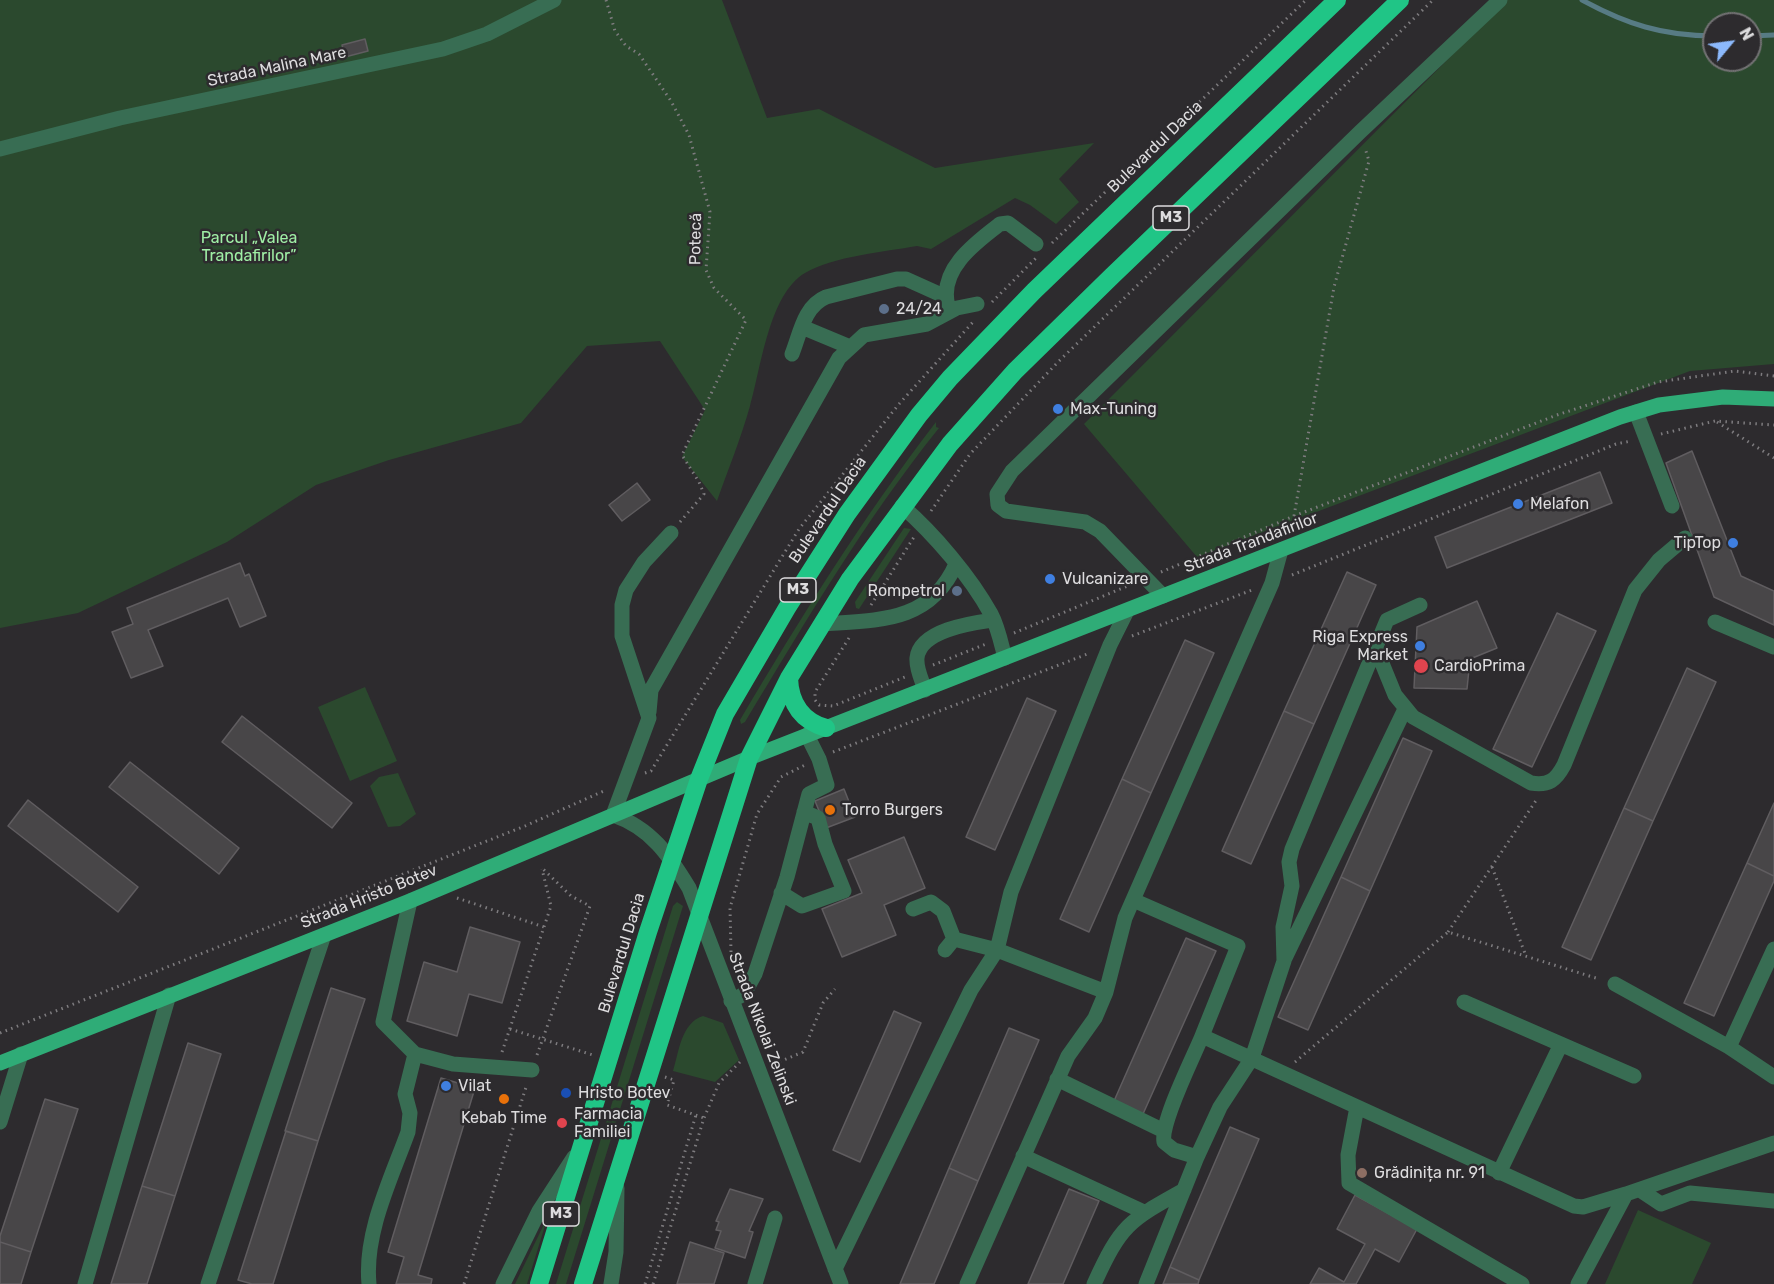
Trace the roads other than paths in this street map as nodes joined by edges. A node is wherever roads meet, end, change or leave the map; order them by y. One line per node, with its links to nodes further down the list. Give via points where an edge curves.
1 (554, 0): 5 (street, Strada Malina Mare, via 488,34 443,49 120,118)
2 (1337, 0): 36 (highway, Bulevardul Dacia / M3, via 1034,291 919,415 847,514 787,608 726,714)
3 (1400, 0): 14 (highway, M3, via 1016,371 950,444)
4 (1500, 0): 20 (street, via 1012,471 997,494 998,505 1006,512 1085,522 1100,531)
5 (0, 149)
6 (1036, 244): 7 (street, via 1008,222 1000,224 952,269)
7 (947, 305): 8 (street); 9 (street, via 906,279 897,279 819,300); 10 (street, via 927,324 864,335)
8 (981, 308)
9 (802, 327): 10 (street); 11 (street)
10 (850, 347): 32 (street, via 824,382 651,690)
11 (792, 354)
12 (1774, 399): 13 (main road, Strada Trandafirilor, via 1724,397 1659,405)
13 (1636, 412): 15 (street); 18 (main road, Strada Trandafirilor)
14 (903, 506): 19 (street); 25 (highway, M3)
15 (1672, 506)
16 (671, 533): 32 (street, via 639,569 622,605 622,636)
17 (1685, 538): 31 (street, via 1659,560 1635,590 1555,780 1531,783 1429,727)
18 (1281, 550): 20 (main road, Strada Trandafirilor); 41 (street, via 1272,583)
19 (956, 564): 23 (street); 25 (street, via 937,595 913,611)
20 (1163, 596): 22 (main road, Strada Trandafirilor)
21 (1420, 605): 26 (street, via 1387,620)
22 (1127, 610): 28 (main road, Strada Trandafirilor); 47 (street, via 1011,892)
23 (993, 620): 28 (street); 30 (street, via 954,626 924,645 917,655 917,665)
24 (1715, 622): 27 (street)
25 (822, 624): 29 (highway, M3)
26 (1375, 646): 31 (street); 48 (street, via 1292,849 1292,886 1283,927)
27 (1774, 647)
28 (1005, 658): 30 (main road, Strada Trandafirilor)
29 (789, 678): 33 (highway, via 789,690 798,711 815,725); 35 (highway, M3)
30 (925, 690): 33 (main road, Strada Trandafirilor)
31 (1405, 709): 48 (street)
32 (649, 718): 38 (street)
33 (826, 728): 34 (main road, Strada Trandafirilor)
34 (807, 735): 35 (main road, Strada Trandafirilor); 37 (street, via 827,785 809,794)
35 (748, 758): 36 (main road, Strada Hristo Botev); 44 (highway, M3)
36 (699, 778): 38 (main road, Strada Hristo Botev); 39 (highway, Bulevardul Dacia / M3)
37 (804, 812): 40 (street); 40 (street, via 818,818 844,891 802,906)
38 (613, 815): 39 (street, Strada Nikolai Zelinski, via 634,822); 42 (main road, Strada Hristo Botev)
39 (671, 858): 44 (street, Strada Nikolai Zelinski); 69 (highway, Bulevardul Dacia / M3)
40 (782, 893): 52 (street, via 755,974 744,994)
41 (1133, 900): 50 (street); 54 (street, via 1238,946)
42 (410, 901): 45 (main road, Strada Hristo Botev); 58 (street, via 383,1022)
43 (913, 909): 47 (street, via 931,902 943,911 949,944)
44 (700, 914): 52 (street, Strada Nikolai Zelinski); 73 (highway, M3)
45 (324, 935): 51 (main road, Strada Hristo Botev); 81 (street)
46 (1774, 949): 56 (street)
47 (997, 950): 50 (street); 79 (street, via 970,990)
48 (1284, 961): 59 (street)
49 (1616, 984): 56 (street)
50 (1106, 992): 64 (street, via 1095,1018)
51 (169, 995): 57 (main road, Strada Hristo Botev); 80 (street)
52 (731, 1001): 79 (street, Strada Nikolai Zelinski)
53 (1464, 1002): 55 (street)
54 (1202, 1036): 59 (street); 67 (street)
55 (1561, 1044): 62 (street); 72 (street)
56 (1729, 1047): 63 (street)
57 (21, 1054): 60 (main road, Strada Hristo Botev); 66 (street)
58 (415, 1054): 61 (street, via 453,1064); 82 (street, via 405,1094 410,1113 408,1132 378,1216 367,1265)
59 (1252, 1058): 65 (street); 71 (street, via 1220,1107)
60 (0, 1063)
61 (532, 1070)
62 (1634, 1076)
63 (1774, 1077)
64 (1057, 1079): 67 (street); 70 (street)
65 (1357, 1107): 72 (street); 92 (street, via 1348,1155 1349,1183)
66 (0, 1122)
67 (1164, 1131): 71 (street, via 1168,1146)
68 (1774, 1143): 75 (street)
69 (582, 1145): 83 (street, via 539,1211); 84 (highway, Bulevardul Dacia / M3)
70 (1023, 1156): 77 (street); 89 (street)
71 (1197, 1157): 74 (street)
72 (1499, 1173): 75 (street, via 1574,1206 1583,1207)
73 (617, 1179): 85 (highway, M3); 86 (street, via 616,1252)
74 (1184, 1190): 77 (street); 91 (street)
75 (1633, 1192): 76 (street, via 1661,1204 1690,1193); 93 (street)
76 (1774, 1201)
77 (1144, 1212): 90 (street, via 1113,1242)
78 (775, 1218): 87 (street)
79 (835, 1269): 88 (street, Strada Nikolai Zelinski)
80 (85, 1284)
81 (208, 1284)
82 (369, 1284)
83 (503, 1284)
84 (539, 1284)
85 (583, 1284)
86 (611, 1284)
87 (755, 1284)
88 (841, 1284)
89 (967, 1284)
90 (1094, 1284)
91 (1146, 1284)
92 (1522, 1284)
93 (1578, 1284)

